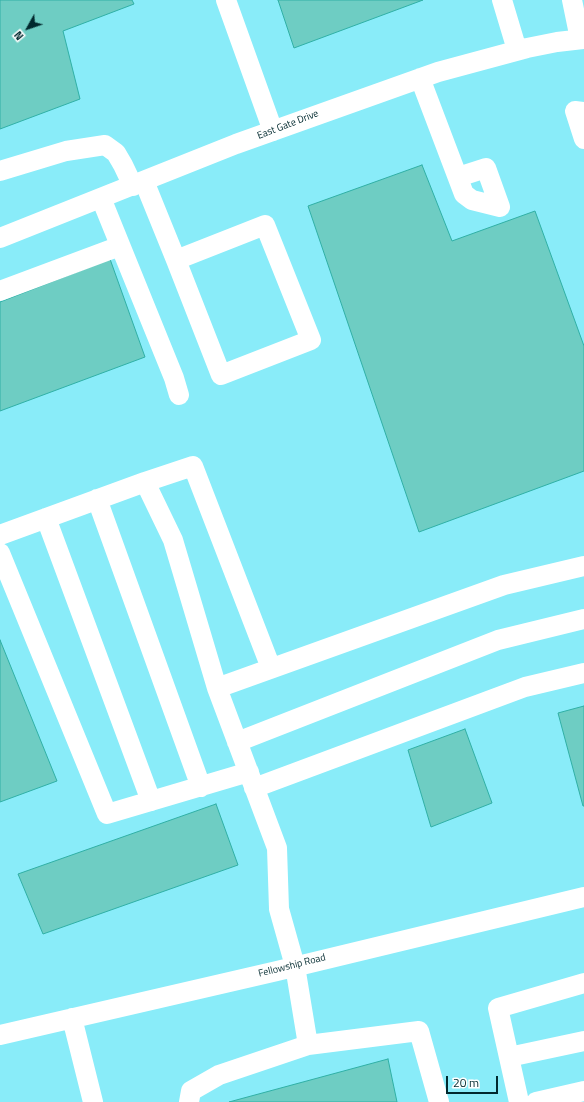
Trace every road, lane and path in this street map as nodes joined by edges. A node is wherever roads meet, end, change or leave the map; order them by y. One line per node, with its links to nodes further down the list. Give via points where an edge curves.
1 (226, 0): 8 (street)
2 (502, 0): 5 (street)
3 (572, 0): 4 (street)
4 (582, 40): 5 (street, East Gate Drive)
5 (517, 50): 6 (street, East Gate Drive)
6 (420, 78): 8 (street, East Gate Drive); 11 (street)
7 (584, 112): 9 (street, via 575,111)
8 (274, 131): 12 (street, East Gate Drive)
9 (584, 139)
10 (0, 170): 12 (street, via 66,151 105,145 116,153)
11 (458, 177)
12 (139, 183): 13 (street, East Gate Drive); 16 (street)
13 (101, 198): 14 (street, East Gate Drive); 15 (street)
14 (0, 238)
15 (120, 246): 17 (street); 18 (street)
16 (176, 260): 16 (street, via 221,375 310,340 265,225)
17 (0, 291)
18 (179, 395)
19 (145, 482): 20 (street); 26 (street, via 193,466); 28 (street, via 173,540)
20 (97, 499): 21 (street); 31 (street)
21 (46, 518): 22 (street); 32 (street)
22 (0, 535)
23 (0, 553): 32 (street, via 107,814)
24 (584, 566): 26 (street, via 504,585)
25 (584, 620): 29 (street, via 498,640)
26 (271, 668): 28 (street)
27 (584, 673): 30 (street, via 525,687)
28 (217, 688): 29 (street)
29 (237, 742): 30 (street)
30 (251, 780): 31 (street); 34 (street, via 277,848 280,909)
31 (201, 787): 32 (street)
32 (151, 801)
33 (584, 897): 34 (street, Fellowship Road)
34 (295, 966): 36 (street, Fellowship Road); 39 (street)
35 (584, 983): 40 (street, via 498,1008)
36 (72, 1018): 37 (street, Fellowship Road); 42 (street)
37 (0, 1035)
38 (584, 1041): 40 (street)
39 (308, 1045): 43 (street, via 219,1074 191,1091); 44 (street, via 419,1032)
40 (509, 1057): 45 (street)
41 (584, 1091): 46 (street)
42 (93, 1102)
43 (189, 1102)
44 (439, 1102)
45 (519, 1102)
46 (536, 1102)

